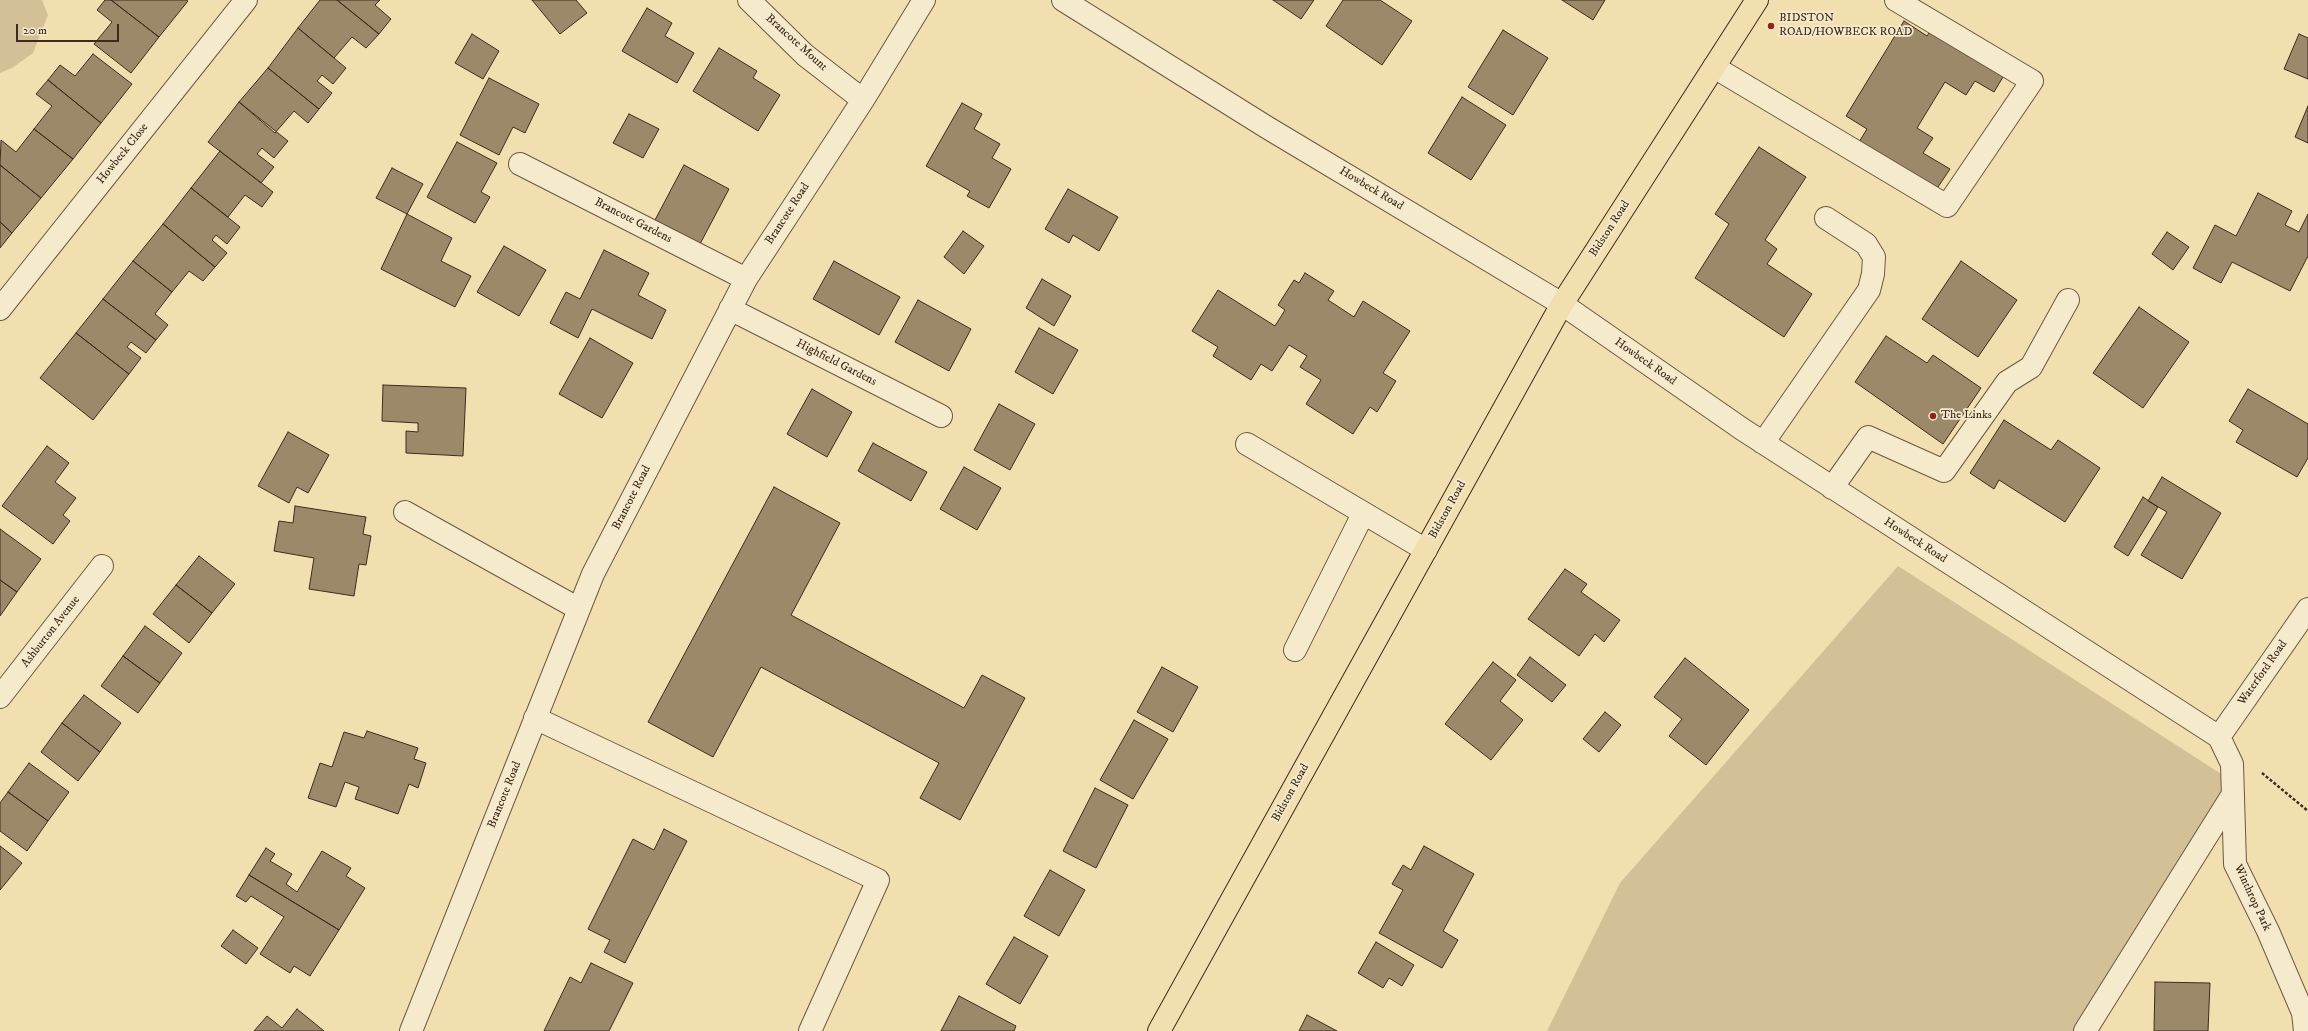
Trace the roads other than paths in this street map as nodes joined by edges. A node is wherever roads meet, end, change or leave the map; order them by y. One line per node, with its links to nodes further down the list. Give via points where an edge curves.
1 (246, 0): 14 (street, Howbeck Close)
2 (749, 0): 8 (street, Brancote Mount, via 806,55)
3 (924, 0): 8 (street, Brancote Road)
4 (1063, 0): 13 (street, Howbeck Road, via 1268,128)
5 (1757, 0): 7 (main road, Bidston Road)
6 (1896, 0): 7 (street, via 2032,81 1946,206)
7 (1714, 67): 13 (main road, Bidston Road)
8 (863, 100): 11 (street, Brancote Road)
9 (520, 164): 11 (street, Brancote Gardens)
10 (1826, 218): 17 (street, via 1866,244 1874,256 1869,290)
11 (746, 279): 15 (street, Brancote Road)
12 (2068, 300): 19 (street, via 2031,368 2007,382 1944,471 1868,437)
13 (1562, 304): 17 (street, Howbeck Road); 22 (main road, Bidston Road)
14 (0, 309)
15 (730, 309): 16 (street, Highfield Gardens); 24 (street, Brancote Road, via 593,574)
16 (941, 416)
17 (1763, 442): 19 (street, Howbeck Road)
18 (1247, 444): 21 (street)
19 (1832, 488): 29 (street, Howbeck Road)
20 (405, 512): 24 (street)
21 (1363, 514): 22 (street); 26 (street)
22 (1426, 550): 33 (main road, Bidston Road)
23 (102, 566): 27 (street, Ashburton Avenue)
24 (579, 609): 28 (street, Brancote Road)
25 (2308, 609): 29 (street, Waterford Road)
26 (1295, 650)
27 (0, 697)
28 (535, 718): 31 (street, Brancote Road); 32 (street, via 878,880)
29 (2219, 737): 30 (street, Winthrop Park, via 2232,764)
30 (2233, 794): 34 (street); 35 (street, Winthrop Park, via 2235,864 2268,931 2303,1013)
31 (411, 1031)
32 (810, 1031)
33 (1159, 1031)
34 (2085, 1031)
35 (2305, 1031)

